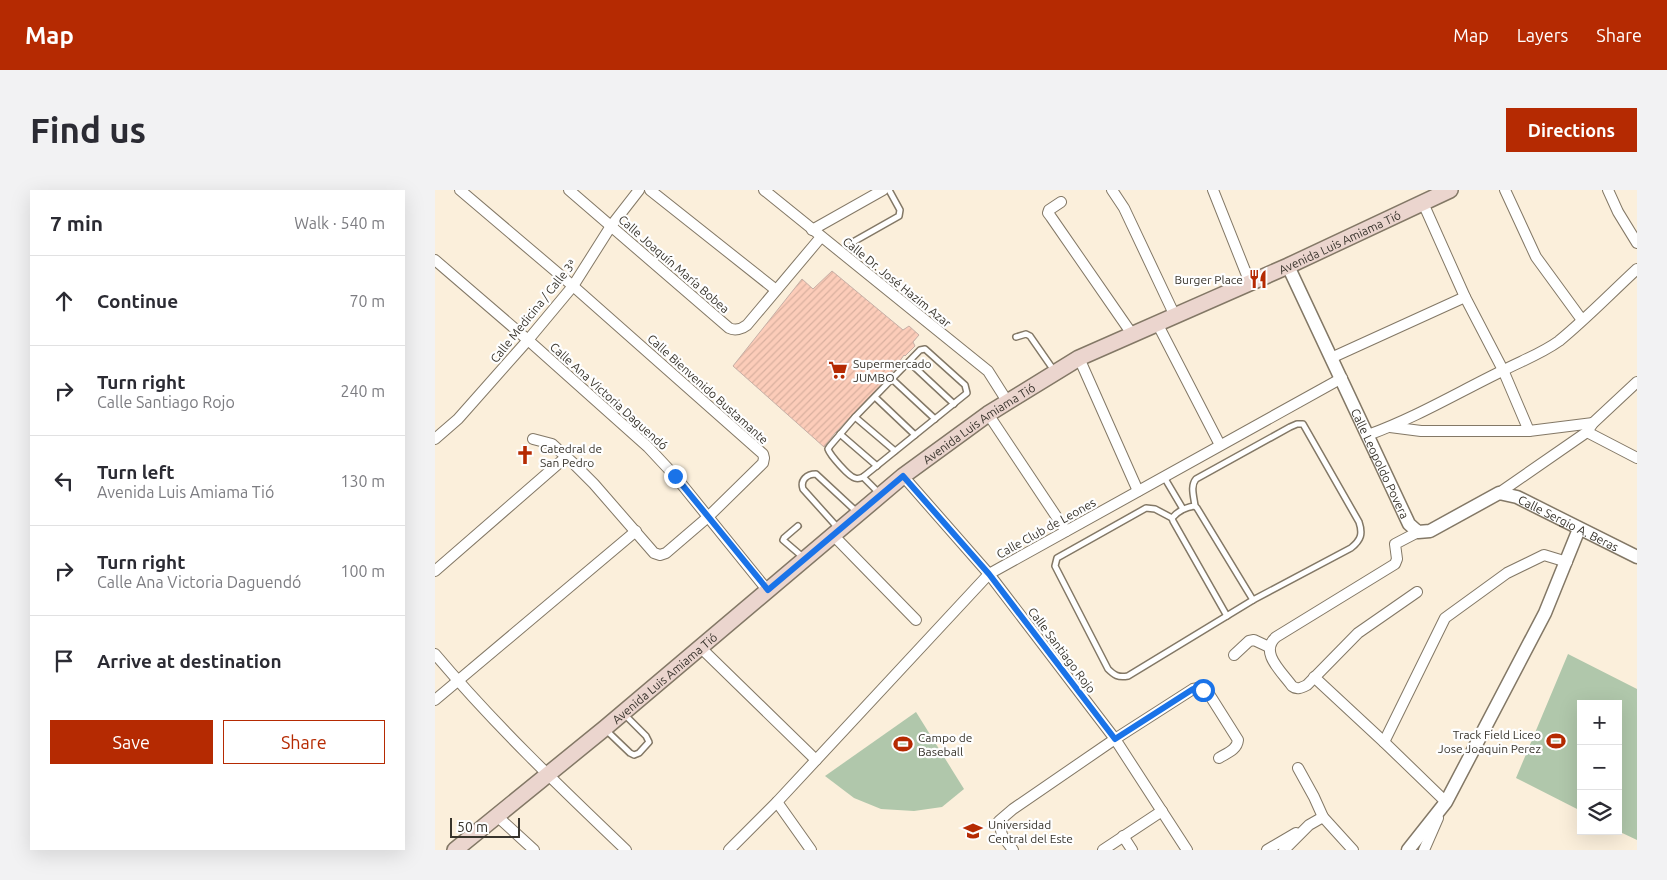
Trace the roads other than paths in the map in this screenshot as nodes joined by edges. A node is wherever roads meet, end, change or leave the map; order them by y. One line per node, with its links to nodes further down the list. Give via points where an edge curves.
1 (460, 190): 25 (street, Calle Bienvenido Bustamante)
2 (569, 190): 16 (street, Calle Joaquín María Bobea)
3 (639, 190): 16 (street, Calle Medicina / Calle 3ª)
4 (650, 190): 26 (street)
5 (764, 190): 17 (street, Calle Dr. José Hazim Azar)
6 (883, 190): 13 (street)
7 (889, 190): 19 (lane, via 900,210 899,216)
8 (1113, 190): 28 (street, via 1125,208)
9 (1213, 190): 24 (street)
10 (1505, 190): 29 (street, via 1536,257)
11 (1608, 190): 20 (street)
12 (1442, 192): 15 (main road, Avenida Luis Amiama Tió)
13 (867, 193): 17 (street)
14 (1061, 202): 31 (street, via 1051,207 1048,213)
15 (1423, 203): 22 (main road, Avenida Luis Amiama Tió); 27 (street)
16 (611, 226): 25 (street, Calle Medicina / Calle 3ª); 26 (street, Calle Joaquín María Bobea, via 731,329 745,326)
17 (812, 230): 18 (street, Calle Dr. José Hazim Azar)
18 (821, 237): 26 (street, Calle Joaquín María Bobea); 43 (street, Calle Dr. José Hazim Azar, via 988,371)
19 (853, 242)
20 (1637, 243)
21 (435, 260): 33 (street, Calle Ana Victoria Daguendó)
22 (1288, 266): 24 (main road, Avenida Luis Amiama Tió); 35 (street, Calle Leopoldo Povera)
23 (1637, 269): 29 (street)
24 (1249, 283): 28 (main road, Avenida Luis Amiama Tió)
25 (573, 286): 33 (street, Calle Medicina / Calle 3ª); 71 (street, Calle Bienvenido Bustamante, via 763,455 763,463)
26 (776, 290)
27 (1465, 297): 35 (street); 37 (street)
28 (1175, 316): 30 (main road, Avenida Luis Amiama Tió)
29 (1582, 320): 37 (street, via 1542,353)
30 (1157, 323): 31 (main road, Avenida Luis Amiama Tió); 57 (street)
31 (1132, 334): 34 (main road, Avenida Luis Amiama Tió)
32 (1016, 337): 38 (lane, via 1031,336)
33 (529, 340): 55 (street, Calle Medicina / Calle 3ª, via 458,420); 71 (street, Calle Ana Victoria Daguendó, via 648,447)
34 (1079, 358): 38 (main road, Avenida Luis Amiama Tió); 65 (street)
35 (1331, 358): 39 (street, Calle Leopoldo Povera)
36 (909, 362): 40 (lane); 44 (lane); 44 (lane, via 925,349 959,380 967,393)
37 (1503, 370): 49 (street); 50 (street)
38 (1055, 373): 43 (main road, Avenida Luis Amiama Tió)
39 (1342, 378): 54 (street, Calle Leopoldo Povera); 57 (street, Calle Club de Leones)
40 (892, 379): 42 (lane); 47 (lane)
41 (1637, 382): 48 (street)
42 (875, 397): 46 (lane); 53 (lane)
43 (1007, 401): 45 (main road, Avenida Luis Amiama Tió)
44 (953, 404): 47 (lane)
45 (988, 414): 62 (main road, Avenida Luis Amiama Tió); 77 (street)
46 (855, 417): 52 (lane); 58 (lane)
47 (935, 419): 53 (lane)
48 (1593, 423): 50 (street); 51 (street)
49 (1389, 427): 50 (street, via 1421,431); 54 (street)
50 (1529, 431)
51 (1587, 432): 60 (street); 66 (street, Calle Leopoldo Povera)
52 (840, 434): 61 (lane); 63 (lane, via 828,449 831,455 852,477)
53 (915, 435): 58 (lane)
54 (1368, 435): 78 (street, Calle Leopoldo Povera, via 1409,524)
55 (435, 439)
56 (533, 439): 59 (street, Calle Bienvenido Bustamante, via 552,444)
57 (1220, 445): 64 (street, Calle Club de Leones)
58 (895, 451): 61 (lane)
59 (566, 457): 75 (street, Calle Bienvenido Bustamante); 82 (street)
60 (1637, 458)
61 (877, 466): 63 (lane)
62 (903, 476): 67 (main road, Avenida Luis Amiama Tió); 83 (street, Calle Santiago Rojo)
63 (863, 477): 67 (lane)
64 (1163, 477): 65 (street, Calle Club de Leones); 69 (lane)
65 (1138, 491): 77 (street, Calle Club de Leones)
66 (1499, 492): 74 (street, Calle Sergio A. Beras, via 1517,497); 78 (street, Calle Leopoldo Povera, via 1430,531)
67 (881, 495): 70 (main road, Avenida Luis Amiama Tió)
68 (1195, 506): 69 (lane); 86 (lane); 86 (lane, via 1193,483 1197,479 1290,427 1303,424 1359,522 1361,537 1351,548)
69 (1183, 509): 72 (lane)
70 (859, 513): 76 (main road, Avenida Luis Amiama Tió); 76 (lane, via 816,474 810,474 804,479 803,489)
71 (709, 517): 75 (street, Calle Bienvenido Bustamante, via 660,555 654,553); 84 (street, Calle Ana Victoria Daguendó)
72 (1172, 518): 87 (lane); 87 (lane, via 1146,508 1055,561 1071,600 1108,669 1115,676 1128,676)
73 (798, 526): 80 (lane, via 783,540)
74 (1579, 529): 79 (street, Calle Sergio A. Beras); 81 (street)
75 (636, 531): 94 (street)
76 (836, 532): 80 (main road, Avenida Luis Amiama Tió); 88 (street)
77 (1066, 532): 83 (street, Calle Club de Leones)
78 (1418, 532): 89 (street, via 1395,544 1395,564 1276,637)
79 (1637, 557)
80 (805, 559): 84 (main road, Avenida Luis Amiama Tió)
81 (1567, 562): 99 (street, via 1544,555 1507,573 1445,618); 105 (street, via 1545,613)
82 (435, 571)
83 (989, 574): 98 (street, Calle Santiago Rojo); 101 (street, Calle Club de Leones)
84 (768, 590): 90 (main road, Avenida Luis Amiama Tió)
85 (1417, 592): 93 (street, via 1358,633)
86 (1253, 600): 87 (lane)
87 (1227, 616)
88 (916, 620)
89 (1269, 647): 92 (street, via 1249,641); 93 (street, via 1271,656 1294,688 1302,688)
90 (701, 648): 96 (main road, Avenida Luis Amiama Tió); 101 (street)
91 (435, 654): 94 (street)
92 (1234, 655)
93 (1314, 677): 99 (street)
94 (457, 680): 95 (street); 103 (street)
95 (435, 700)
96 (622, 713): 97 (main road, Avenida Luis Amiama Tió); 97 (lane, via 647,736 649,742 639,753 630,753)
97 (605, 728): 103 (main road, Avenida Luis Amiama Tió)
98 (1115, 739): 100 (street, via 1198,688 1209,694 1237,740 1233,750); 106 (street, Calle Santiago Rojo); 116 (street, via 999,821 1002,835)
99 (1384, 742): 105 (street)
100 (1219, 758)
101 (816, 760): 104 (street, Calle Club de Leones)
102 (1298, 768): 108 (street)
103 (548, 774): 107 (main road, Avenida Luis Amiama Tió); 113 (street)
104 (777, 802): 114 (street, Calle Club de Leones); 115 (street)
105 (1444, 805): 123 (street); 124 (street)
106 (1162, 811): 110 (street); 119 (street, Calle Santiago Rojo)
107 (497, 816): 111 (main road, Avenida Luis Amiama Tió); 112 (street)
108 (1323, 816): 109 (street); 122 (street)
109 (1309, 825): 120 (street); 121 (street)
110 (1123, 836): 117 (street); 118 (street)
111 (455, 850)
112 (534, 850)
113 (626, 850)
114 (731, 850)
115 (811, 850)
116 (1013, 850)
117 (1103, 850)
118 (1131, 850)
119 (1187, 850)
120 (1267, 850)
121 (1284, 850)
122 (1353, 850)
123 (1409, 850)
124 (1424, 850)

